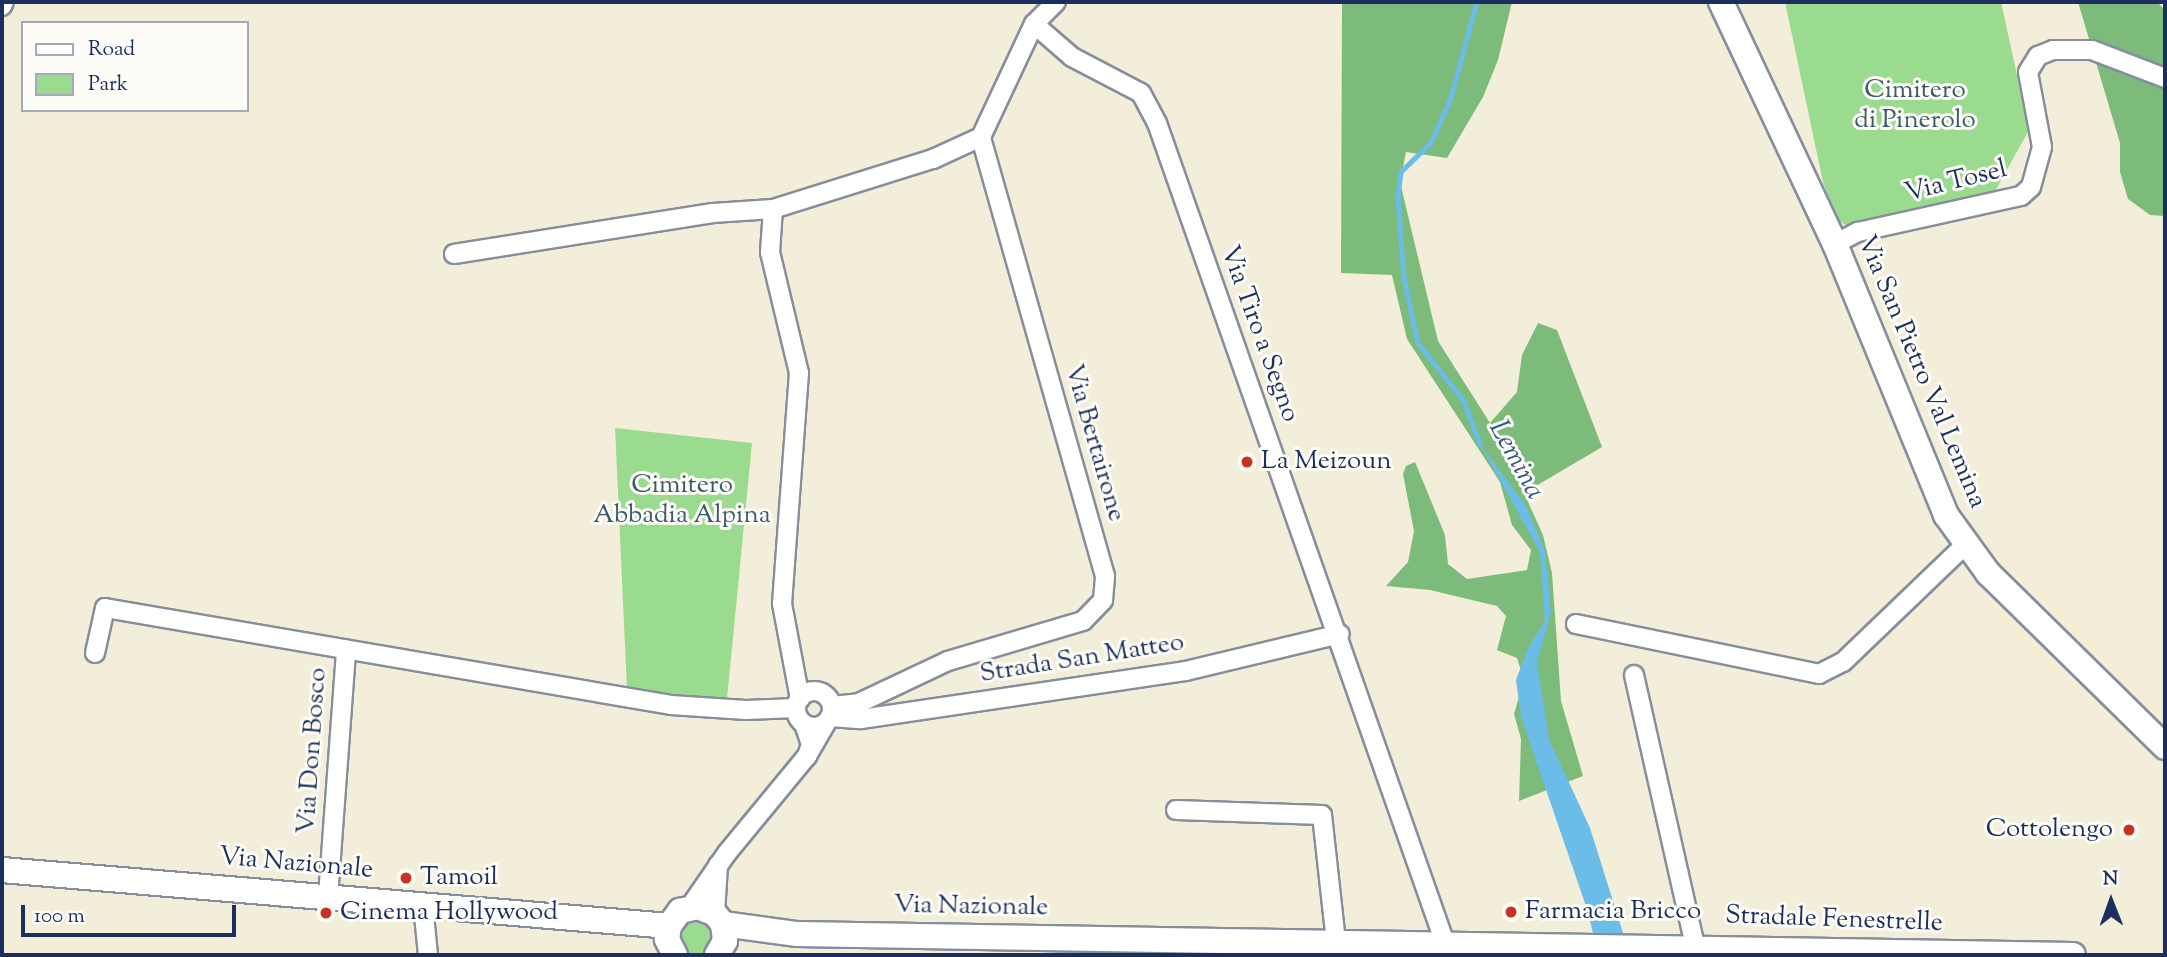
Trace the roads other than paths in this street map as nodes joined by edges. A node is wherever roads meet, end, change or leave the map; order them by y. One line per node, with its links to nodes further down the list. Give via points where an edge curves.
1 (1056, 2): 3 (street)
2 (1721, 2): 7 (street, Via San Pietro Val Lemina)
3 (1034, 24): 5 (street); 11 (street, Via Tiro a Segno, via 1072,57 1141,93 1157,123)
4 (2165, 78): 7 (street, Via Tosel, via 2092,50 2046,52 2031,62 2028,72 2042,147 2031,187 2021,196 1858,232)
5 (981, 137): 6 (street, via 933,159); 16 (street, Via Bertairone, via 1105,576 1103,600 1083,621 948,661)
6 (773, 208): 8 (street, via 713,213); 15 (street, via 770,252 799,373 782,604)
7 (1835, 244): 9 (street, Via San Pietro Val Lemina, via 1929,480)
8 (454, 254)
9 (1965, 545): 10 (street, via 1843,662 1819,674); 17 (street, Via San Pietro Val Lemina)
10 (1576, 624)
11 (1340, 634): 16 (street, Strada San Matteo, via 1186,671 861,719); 29 (street, Via Tiro a Segno)
12 (346, 650): 13 (street, via 105,608); 15 (street, via 671,705); 22 (street, Via Don Bosco)
13 (95, 653)
14 (1634, 675): 30 (street)
15 (800, 710): 16 (street, via 816,727); 16 (street, via 817,691 828,696); 18 (street, via 811,744)
16 (830, 715): 18 (street)
17 (2165, 747)
18 (807, 756): 20 (street)
19 (1176, 810): 28 (street, via 1322,816)
20 (718, 865): 24 (street); 25 (street)
21 (2, 870): 22 (street, Via Nazionale)
22 (328, 897): 23 (street, Via Nazionale)
23 (423, 905): 26 (street, Via Nazionale); 34 (street)
24 (689, 908): 25 (street, Via Nazionale); 26 (street)
25 (719, 919): 27 (street, Via Nazionale); 32 (street, Via Nazionale)
26 (669, 926): 35 (street, via 667,939)
27 (767, 931): 31 (street, Via Nazionale); 32 (street, Via Nazionale)
28 (1336, 942): 29 (street, Stradale Fenestrelle); 31 (street, Stradale Fenestrelle)
29 (1445, 943): 30 (street, Stradale Fenestrelle)
30 (1695, 946): 33 (street, Stradale Fenestrelle)
31 (1172, 948)
32 (720, 952)
33 (1851, 953): 36 (street, Stradale Fenestrelle)
34 (428, 955)
35 (675, 955)
36 (2075, 955): 37 (street, Stradale Fenestrelle)
37 (2087, 955)

